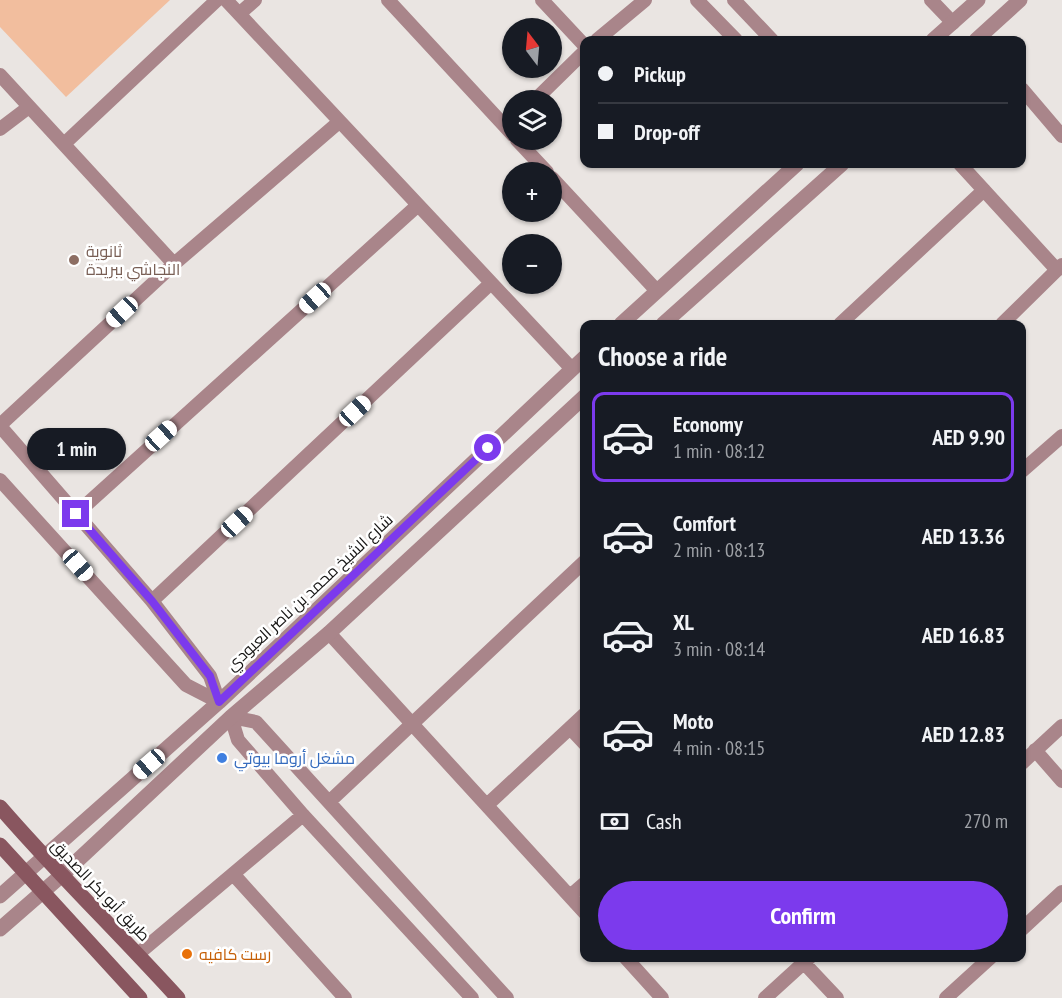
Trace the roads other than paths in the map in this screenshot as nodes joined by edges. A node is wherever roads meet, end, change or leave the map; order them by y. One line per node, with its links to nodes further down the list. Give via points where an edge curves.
1 (217, 0): 29 (street)
2 (226, 0): 12 (street)
3 (255, 0): 12 (street)
4 (388, 0): 25 (street)
5 (542, 0): 19 (street)
6 (645, 0): 14 (street)
7 (697, 0): 15 (street)
8 (734, 0): 16 (street)
9 (931, 0): 13 (street)
10 (978, 0): 13 (street)
11 (1020, 0): 18 (street)
12 (239, 14): 26 (street)
13 (953, 23): 17 (street)
14 (602, 36)
15 (732, 36)
16 (768, 36)
17 (938, 36)
18 (982, 36)
19 (580, 41)
20 (580, 56): 22 (street)
21 (0, 75): 24 (street)
22 (545, 90)
23 (1026, 94): 28 (street)
24 (29, 107): 27 (street); 29 (street)
25 (502, 120)
26 (339, 122): 37 (street); 38 (street)
27 (0, 129)
28 (1062, 136)
29 (64, 144): 38 (street)
30 (526, 150): 31 (street)
31 (538, 162)
32 (794, 168): 41 (street)
33 (838, 168): 43 (street)
34 (964, 168): 36 (street)
35 (562, 189): 41 (street)
36 (984, 190): 39 (street); 44 (street)
37 (417, 206): 40 (street); 53 (street)
38 (174, 264): 49 (street)
39 (1059, 268): 45 (street)
40 (490, 284): 47 (street); 55 (street)
41 (657, 291): 42 (street)
42 (625, 320)
43 (667, 320)
44 (844, 320)
45 (1006, 320)
46 (580, 362): 47 (street, شارع الشيخ محمد بن ناصر العبودي)
47 (572, 369): 57 (street, شارع الشيخ محمد بن ناصر العبودي)
48 (580, 401): 56 (street)
49 (0, 425): 53 (street)
50 (1059, 443): 51 (street)
51 (1026, 468)
52 (0, 480): 57 (street, via 186,685)
53 (76, 514): 55 (street)
54 (580, 570): 60 (street)
55 (152, 601): 57 (street, via 210,676)
56 (329, 633): 58 (street); 60 (street)
57 (219, 702): 72 (street, شارع الشيخ محمد بن ناصر العبودي)
58 (231, 717): 67 (street, via 256,722); 70 (street, via 238,740); 74 (street)
59 (580, 719): 62 (street)
60 (412, 723): 67 (street); 68 (street)
61 (1062, 726): 64 (street)
62 (570, 728): 63 (street); 68 (street)
63 (580, 739)
64 (1035, 750): 65 (street); 66 (street)
65 (1026, 759)
66 (1062, 781)
67 (328, 802): 93 (street)
68 (487, 805): 80 (street)
69 (0, 807): 72 (main road, طريق أبو بكر الصديق)
70 (303, 815): 75 (street); 92 (street)
71 (0, 845): 73 (main road)
72 (44, 857): 73 (street, شارع الشيخ محمد بن ناصر العبودي); 74 (main road, طريق أبو بكر الصديق)
73 (27, 872): 77 (main road); 79 (street, شارع الشيخ محمد بن ناصر العبودي)
74 (62, 875): 77 (street); 84 (main road, طريق أبو بكر الصديق)
75 (234, 875): 84 (street); 91 (street)
76 (580, 887): 80 (street)
77 (42, 892): 83 (street); 89 (main road)
78 (1062, 892): 82 (street)
79 (0, 896)
80 (570, 896): 81 (street)
81 (580, 907)
82 (1026, 925)
83 (0, 929)
84 (138, 954): 90 (main road, طريق أبو بكر الصديق)
85 (630, 962): 94 (street)
86 (805, 962): 95 (street)
87 (809, 962): 96 (street)
88 (985, 962): 97 (street)
89 (140, 998)
90 (178, 998)
91 (345, 998)
92 (472, 998)
93 (507, 998)
94 (662, 998)
95 (765, 998)
96 (837, 998)
97 (945, 998)

